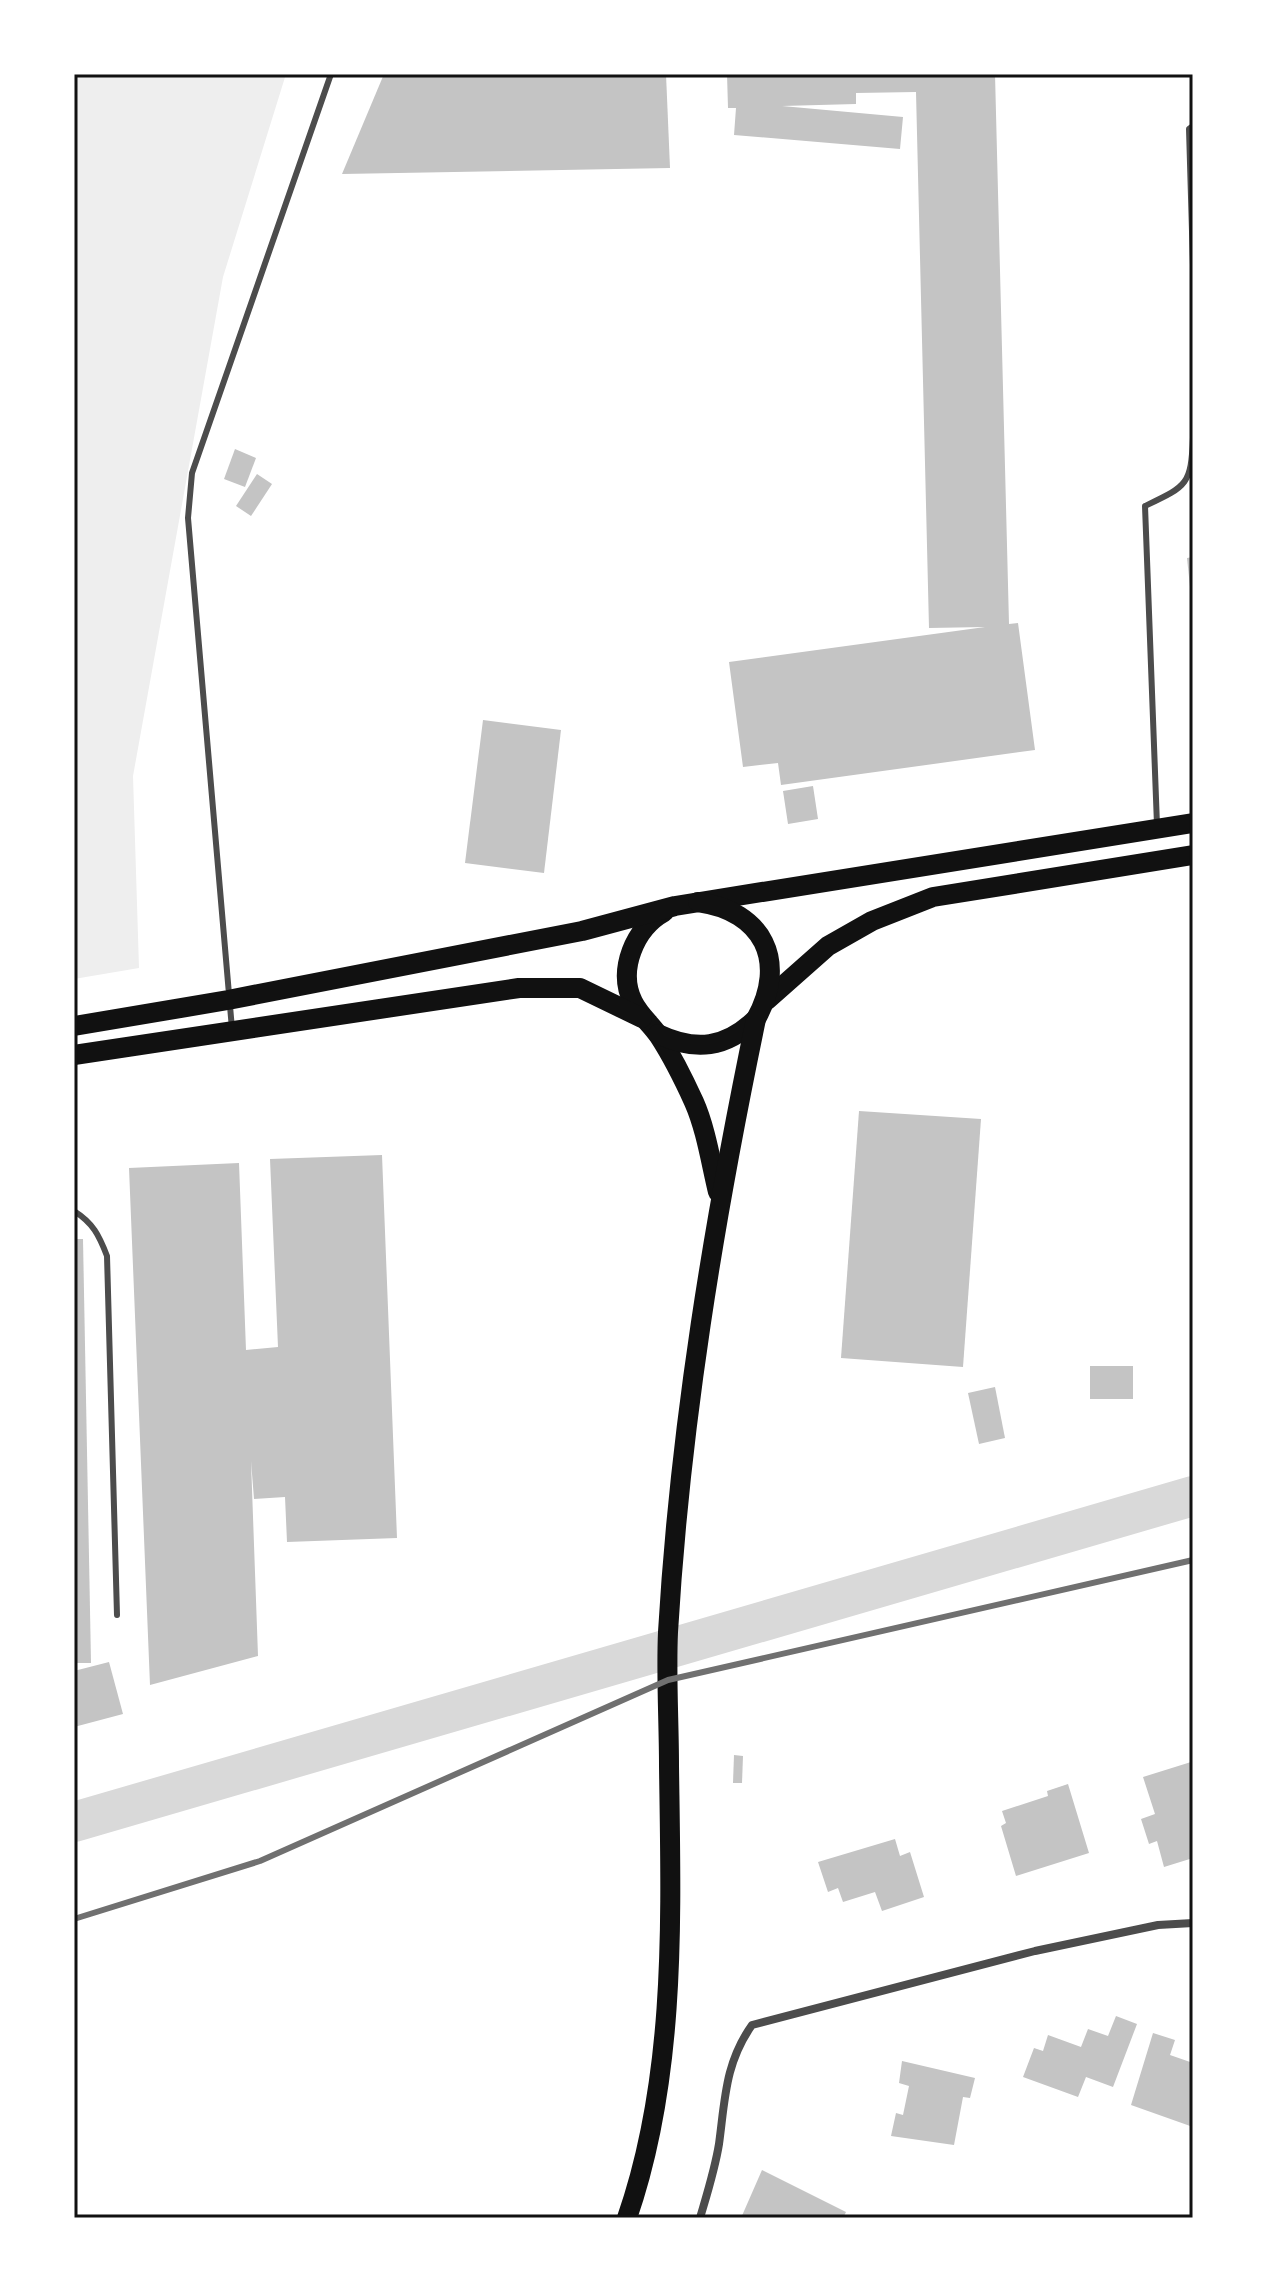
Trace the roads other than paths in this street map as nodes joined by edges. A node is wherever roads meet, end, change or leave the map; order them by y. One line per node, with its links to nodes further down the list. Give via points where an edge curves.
1 (331, 74): 12 (lane, via 192,473 188,518)
2 (1193, 126): 3 (lane)
3 (1193, 265)
4 (1193, 325): 5 (lane)
5 (1193, 404)
6 (1193, 438): 8 (lane, via 1191,472 1177,491 1145,506)
7 (1193, 823): 8 (main road)
8 (1157, 829): 10 (main road)
9 (1193, 855): 13 (main road, via 933,897 872,921 828,946)
10 (698, 902): 11 (main road); 13 (main road, via 742,915 758,932 768,953)
11 (675, 906): 12 (main road, via 582,931); 14 (main road, via 655,917 630,954 631,998)
12 (228, 1000): 16 (main road); 17 (lane)
13 (767, 1000): 15 (main road)
14 (642, 1018): 17 (main road, via 596,993 519,988); 18 (main road)
15 (756, 1019): 18 (main road, via 721,1044 678,1044); 20 (main road)
16 (74, 1026)
17 (232, 1030): 19 (main road)
18 (658, 1034): 20 (main road, via 695,1105)
19 (74, 1055)
20 (720, 1199): 24 (main road, via 685,1442 668,1634 671,1926 666,2012 650,2122)
21 (74, 1211): 22 (lane, via 99,1234 107,1256)
22 (117, 1615)
23 (1193, 1923): 25 (street, via 1158,1925 1035,1951 752,2025 735,2048 726,2080 718,2148)
24 (627, 2218)
25 (700, 2218)

